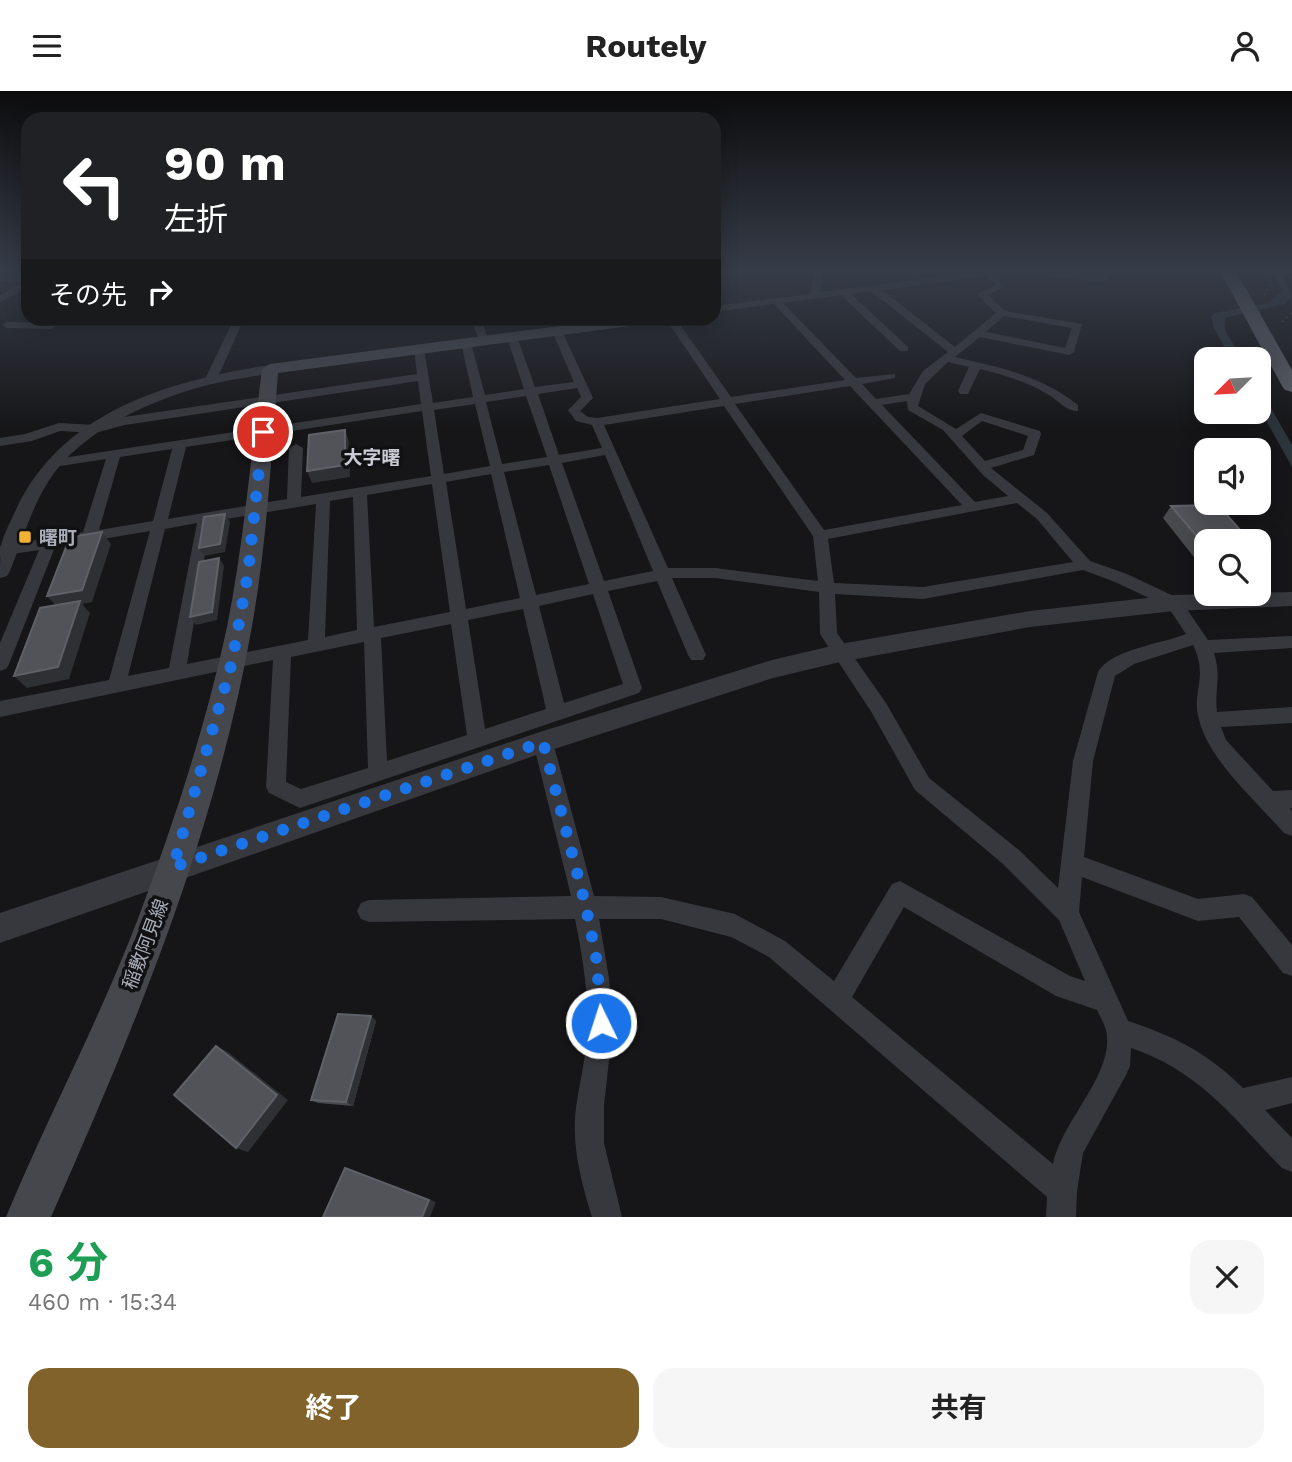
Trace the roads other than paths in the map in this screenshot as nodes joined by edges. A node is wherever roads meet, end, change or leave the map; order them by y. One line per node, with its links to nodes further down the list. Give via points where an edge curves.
1 (797, 324): 28 (street)
2 (877, 324): 19 (street)
3 (913, 324): 21 (street)
4 (986, 324): 15 (street)
5 (1064, 324): 15 (street, via 1078,326 1069,352)
6 (1266, 324): 30 (highway)
7 (1269, 324): 22 (highway)
8 (51, 326): 13 (street)
9 (236, 326): 27 (street)
10 (479, 326): 17 (street)
11 (594, 326): 14 (main road)
12 (676, 326): 36 (street)
13 (3, 327)
14 (557, 331): 16 (main road); 29 (street)
15 (979, 334): 21 (street)
16 (512, 337): 17 (main road); 31 (street)
17 (484, 341): 18 (main road)
18 (466, 343): 20 (main road); 34 (street)
19 (904, 348)
20 (419, 349): 24 (main road); 26 (street)
21 (949, 355): 23 (street); 33 (street, via 932,367)
22 (1292, 362)
23 (976, 365): 32 (street); 39 (street, via 1032,382)
24 (270, 369): 27 (street); 35 (main road, 稲敷阿見線)
25 (891, 376): 28 (street)
26 (423, 377): 35 (street); 38 (street)
27 (211, 379): 41 (street, via 147,401)
28 (854, 383): 36 (street); 37 (street)
29 (581, 384): 31 (street); 40 (street, via 587,398 574,409 577,417)
30 (1292, 386)
31 (531, 391): 34 (street); 49 (street)
32 (964, 391)
33 (913, 397): 37 (street); 43 (street, via 912,407)
34 (479, 399): 38 (street); 52 (street)
35 (267, 400): 41 (street); 42 (main road, 稲敷阿見線)
36 (729, 402): 40 (street); 62 (street)
37 (873, 403): 58 (street)
38 (427, 407): 42 (street); 53 (street)
39 (1074, 408)
40 (597, 422): 47 (street)
41 (95, 429): 44 (street, via 59,427); 50 (street)
42 (263, 432): 45 (street); 59 (main road, 稲敷阿見線)
43 (955, 435): 51 (street); 51 (street, via 981,417 1035,434 1029,452 1021,457)
44 (0, 442)
45 (180, 445): 48 (street); 61 (street)
46 (296, 448): 57 (street)
47 (608, 451): 49 (street); 68 (street)
48 (114, 454): 50 (street); 63 (street)
49 (554, 459): 52 (street); 69 (street)
50 (54, 464): 65 (street, via 37,487)
51 (983, 466): 56 (street)
52 (496, 468): 53 (street); 72 (street)
53 (438, 479): 54 (street); 74 (street)
54 (360, 491): 55 (street); 75 (street)
55 (323, 497): 57 (street); 78 (street)
56 (1019, 498): 58 (street); 66 (street, via 1042,516)
57 (295, 502): 59 (street)
58 (972, 507): 62 (street)
59 (256, 508): 60 (street); 82 (main road, 稲敷阿見線)
60 (205, 516): 61 (street); 84 (street)
61 (158, 525): 63 (street); 85 (street)
62 (820, 536): 70 (street)
63 (89, 537): 64 (street)
64 (49, 543): 65 (street); 83 (street)
65 (5, 551): 67 (street)
66 (1084, 565): 70 (street, via 923,593); 73 (street)
67 (0, 571)
68 (664, 574): 69 (street); 70 (street, via 715,573); 81 (street)
69 (598, 588): 72 (street); 87 (street, via 633,688)
70 (827, 588): 80 (street, via 829,634)
71 (1292, 599): 73 (street)
72 (529, 601): 74 (street); 87 (street)
73 (1174, 604): 76 (street); 80 (street, via 1030,619)
74 (458, 616): 75 (street); 90 (street)
75 (369, 634): 78 (street); 92 (street)
76 (1199, 642): 77 (street); 89 (street, via 1211,672); 96 (street, via 1133,655 1107,673 1083,761)
77 (1292, 642)
78 (316, 645): 79 (street)
79 (282, 652): 82 (street); 92 (street, via 276,787 300,799)
80 (840, 653): 91 (street, via 715,685); 100 (street, via 879,708 922,784 1011,857)
81 (697, 656)
82 (232, 662): 84 (street); 97 (main road, 稲敷阿見線)
83 (0, 664)
84 (177, 673): 85 (street)
85 (117, 685): 86 (street)
86 (0, 709)
87 (558, 714): 90 (street)
88 (1292, 715): 89 (street)
89 (1208, 720): 94 (street, via 1219,745)
90 (477, 741): 92 (street)
91 (543, 742): 97 (street); 98 (street)
92 (378, 774)
93 (1292, 799): 94 (street)
94 (1268, 800): 95 (street)
95 (1292, 826)
96 (1072, 863): 100 (street); 102 (street, via 1198,911 1244,905)
97 (173, 867): 101 (street); 110 (main road, 稲敷阿見線, via 143,952)
98 (586, 907): 99 (street); 103 (street, via 661,908 735,926 777,949); 111 (street, via 597,962 601,1023 589,1120 597,1186)
99 (369, 911)
100 (1067, 912): 104 (street)
101 (0, 928)
102 (1292, 964)
103 (837, 999): 104 (street, via 900,892 1065,987); 109 (street)
104 (1105, 1000): 105 (street)
105 (1119, 1031): 107 (street, via 1164,1046 1210,1074); 109 (street, via 1117,1066 1070,1149)
106 (1292, 1090): 107 (street)
107 (1239, 1103): 108 (street)
108 (1292, 1158)
109 (1061, 1204)
110 (28, 1217)
111 (607, 1217)

